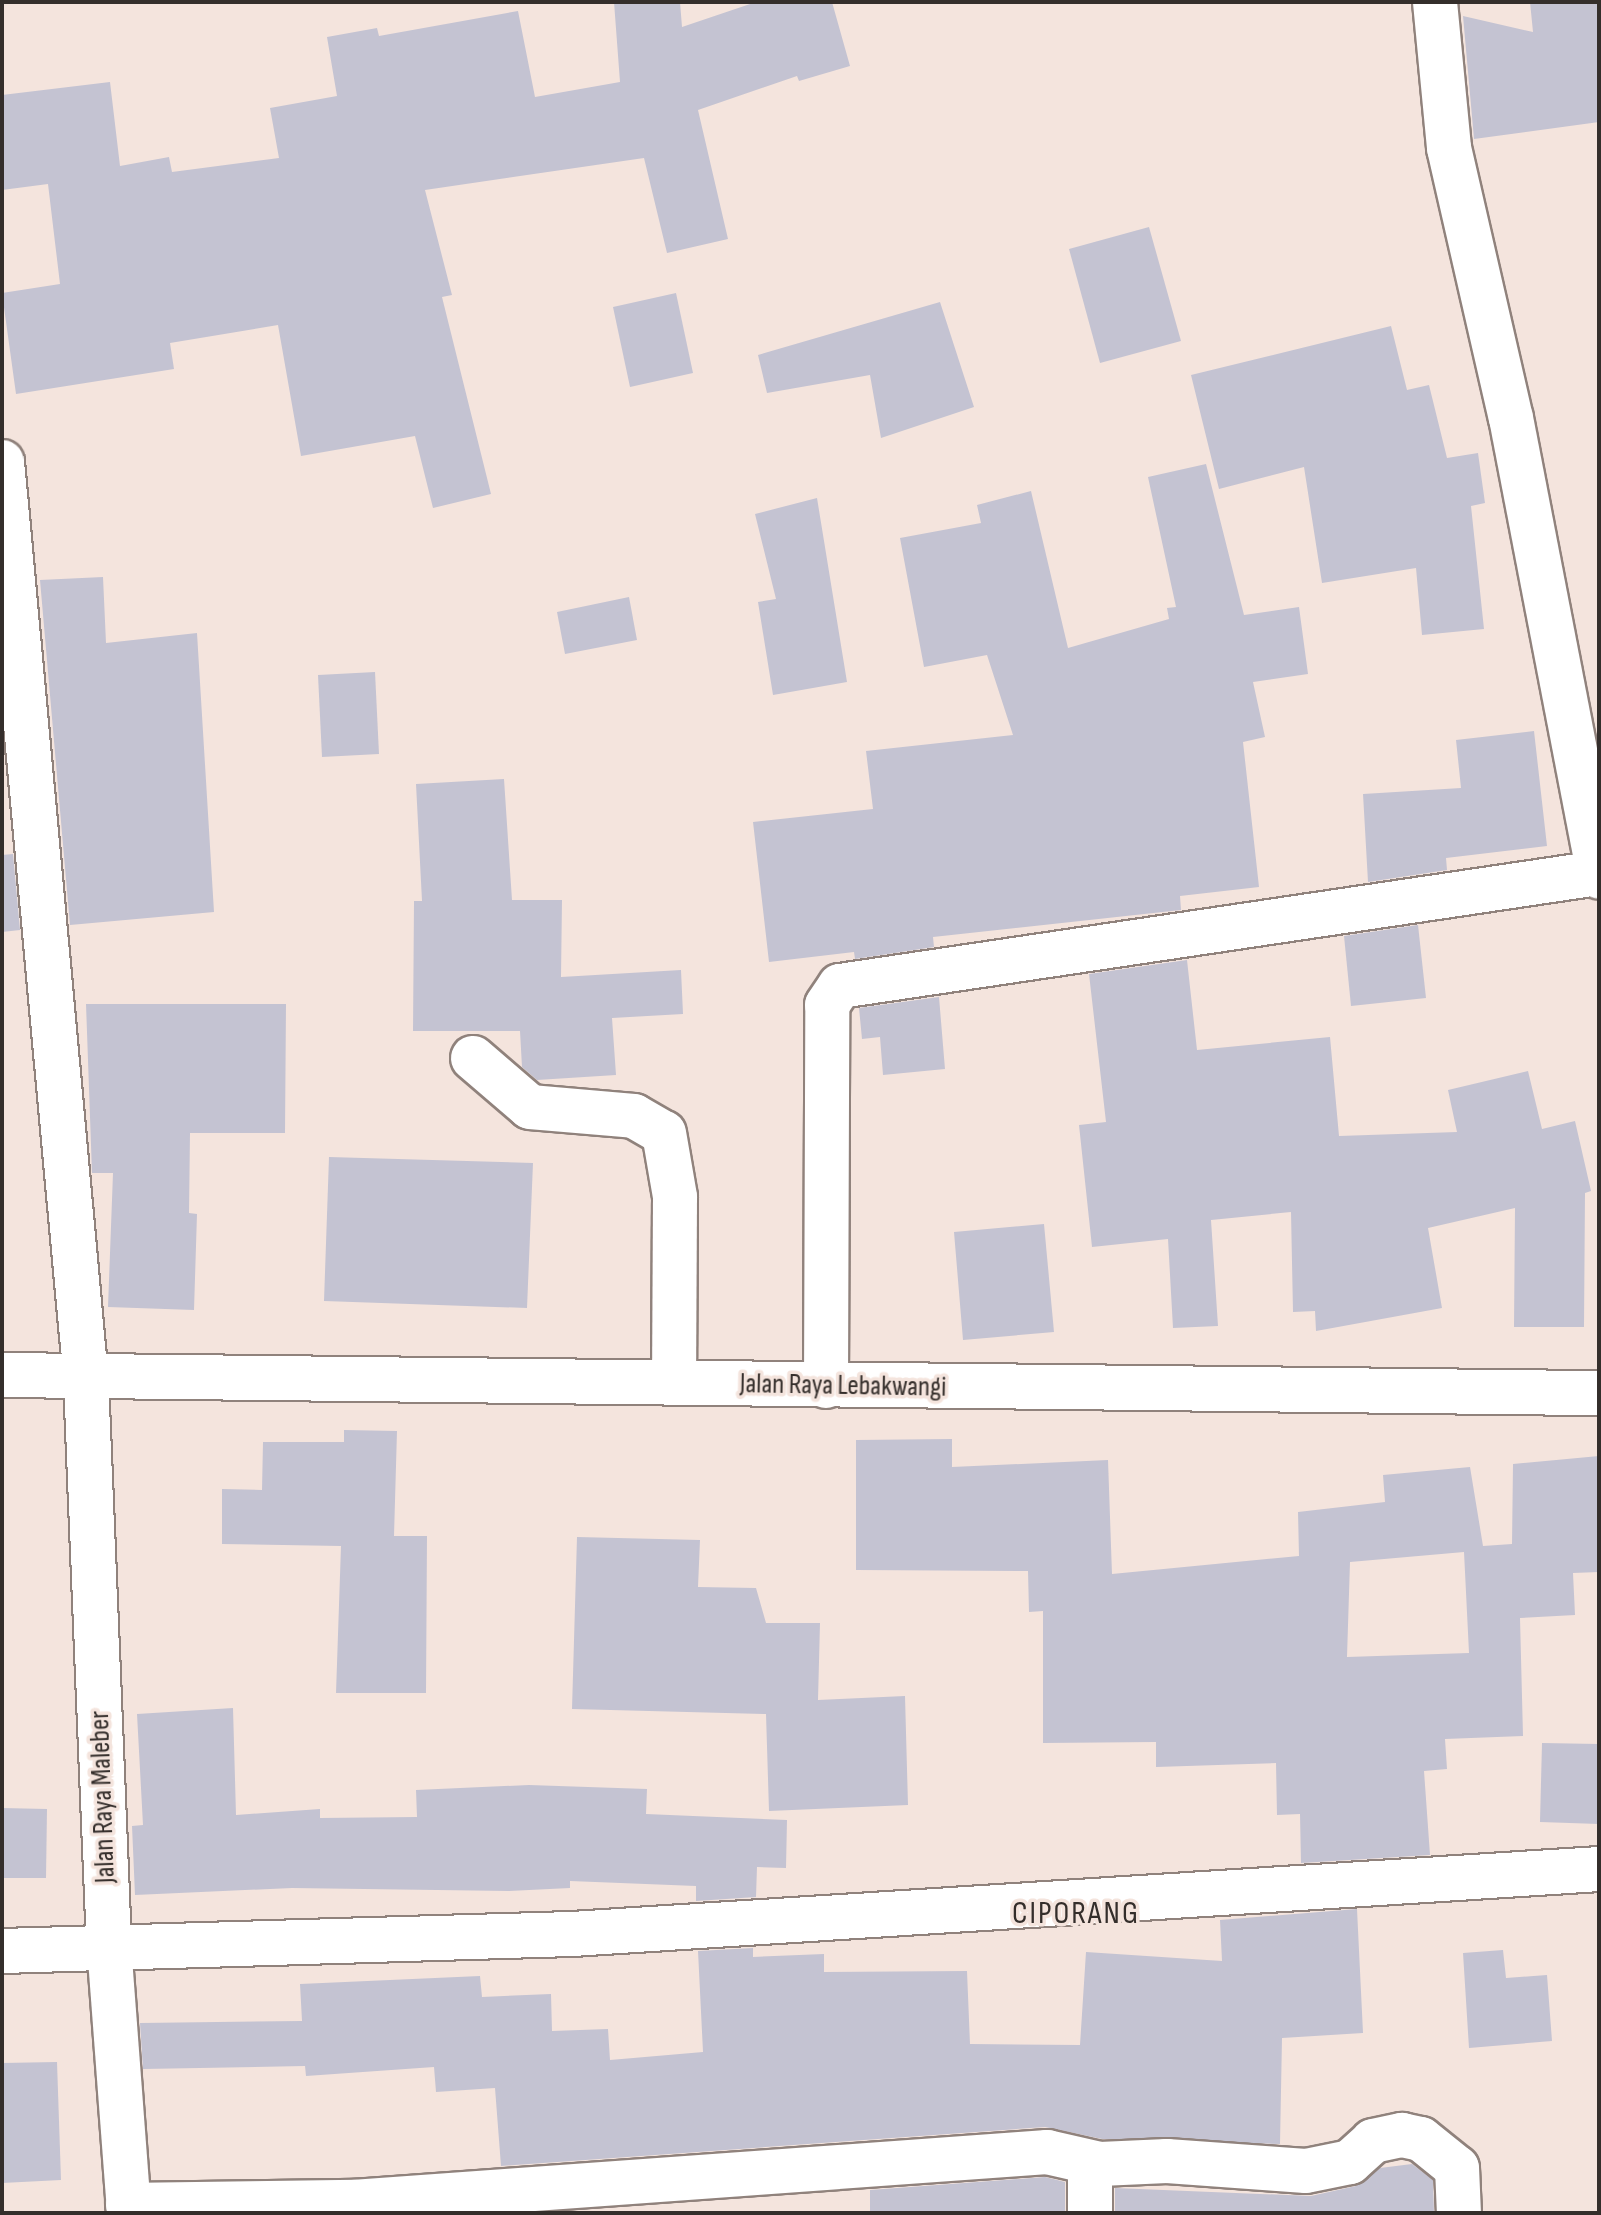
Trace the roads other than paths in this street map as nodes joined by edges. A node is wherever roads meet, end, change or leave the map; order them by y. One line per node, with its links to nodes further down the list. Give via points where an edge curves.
1 (1435, 2): 3 (street, via 1449,148 1511,418)
2 (2, 462): 6 (street, Jalan Raya Maleber)
3 (1598, 875): 8 (street, via 840,986 827,1005)
4 (473, 1058): 7 (street, via 530,1107 634,1116 664,1133 675,1197)
5 (2, 1375): 6 (street, Jalan Raya Lebakwangi)
6 (86, 1380): 7 (street, Jalan Raya Lebakwangi); 11 (street, Jalan Raya Maleber)
7 (674, 1383): 8 (street, Jalan Raya Lebakwangi)
8 (826, 1386): 9 (street, Jalan Raya Lebakwangi)
9 (1599, 1393)
10 (1599, 1869): 11 (street, via 572,1934)
11 (109, 1945): 12 (street); 14 (street, Jalan Raya Maleber)
12 (2, 1951)
13 (1100, 2164): 14 (street, via 1047,2152 353,2202); 15 (street, via 1090,2168); 16 (street, via 1167,2161 1306,2171 1350,2162 1373,2141 1402,2135 1421,2139 1457,2168)
14 (128, 2209)
15 (1090, 2213)
16 (1459, 2213)

